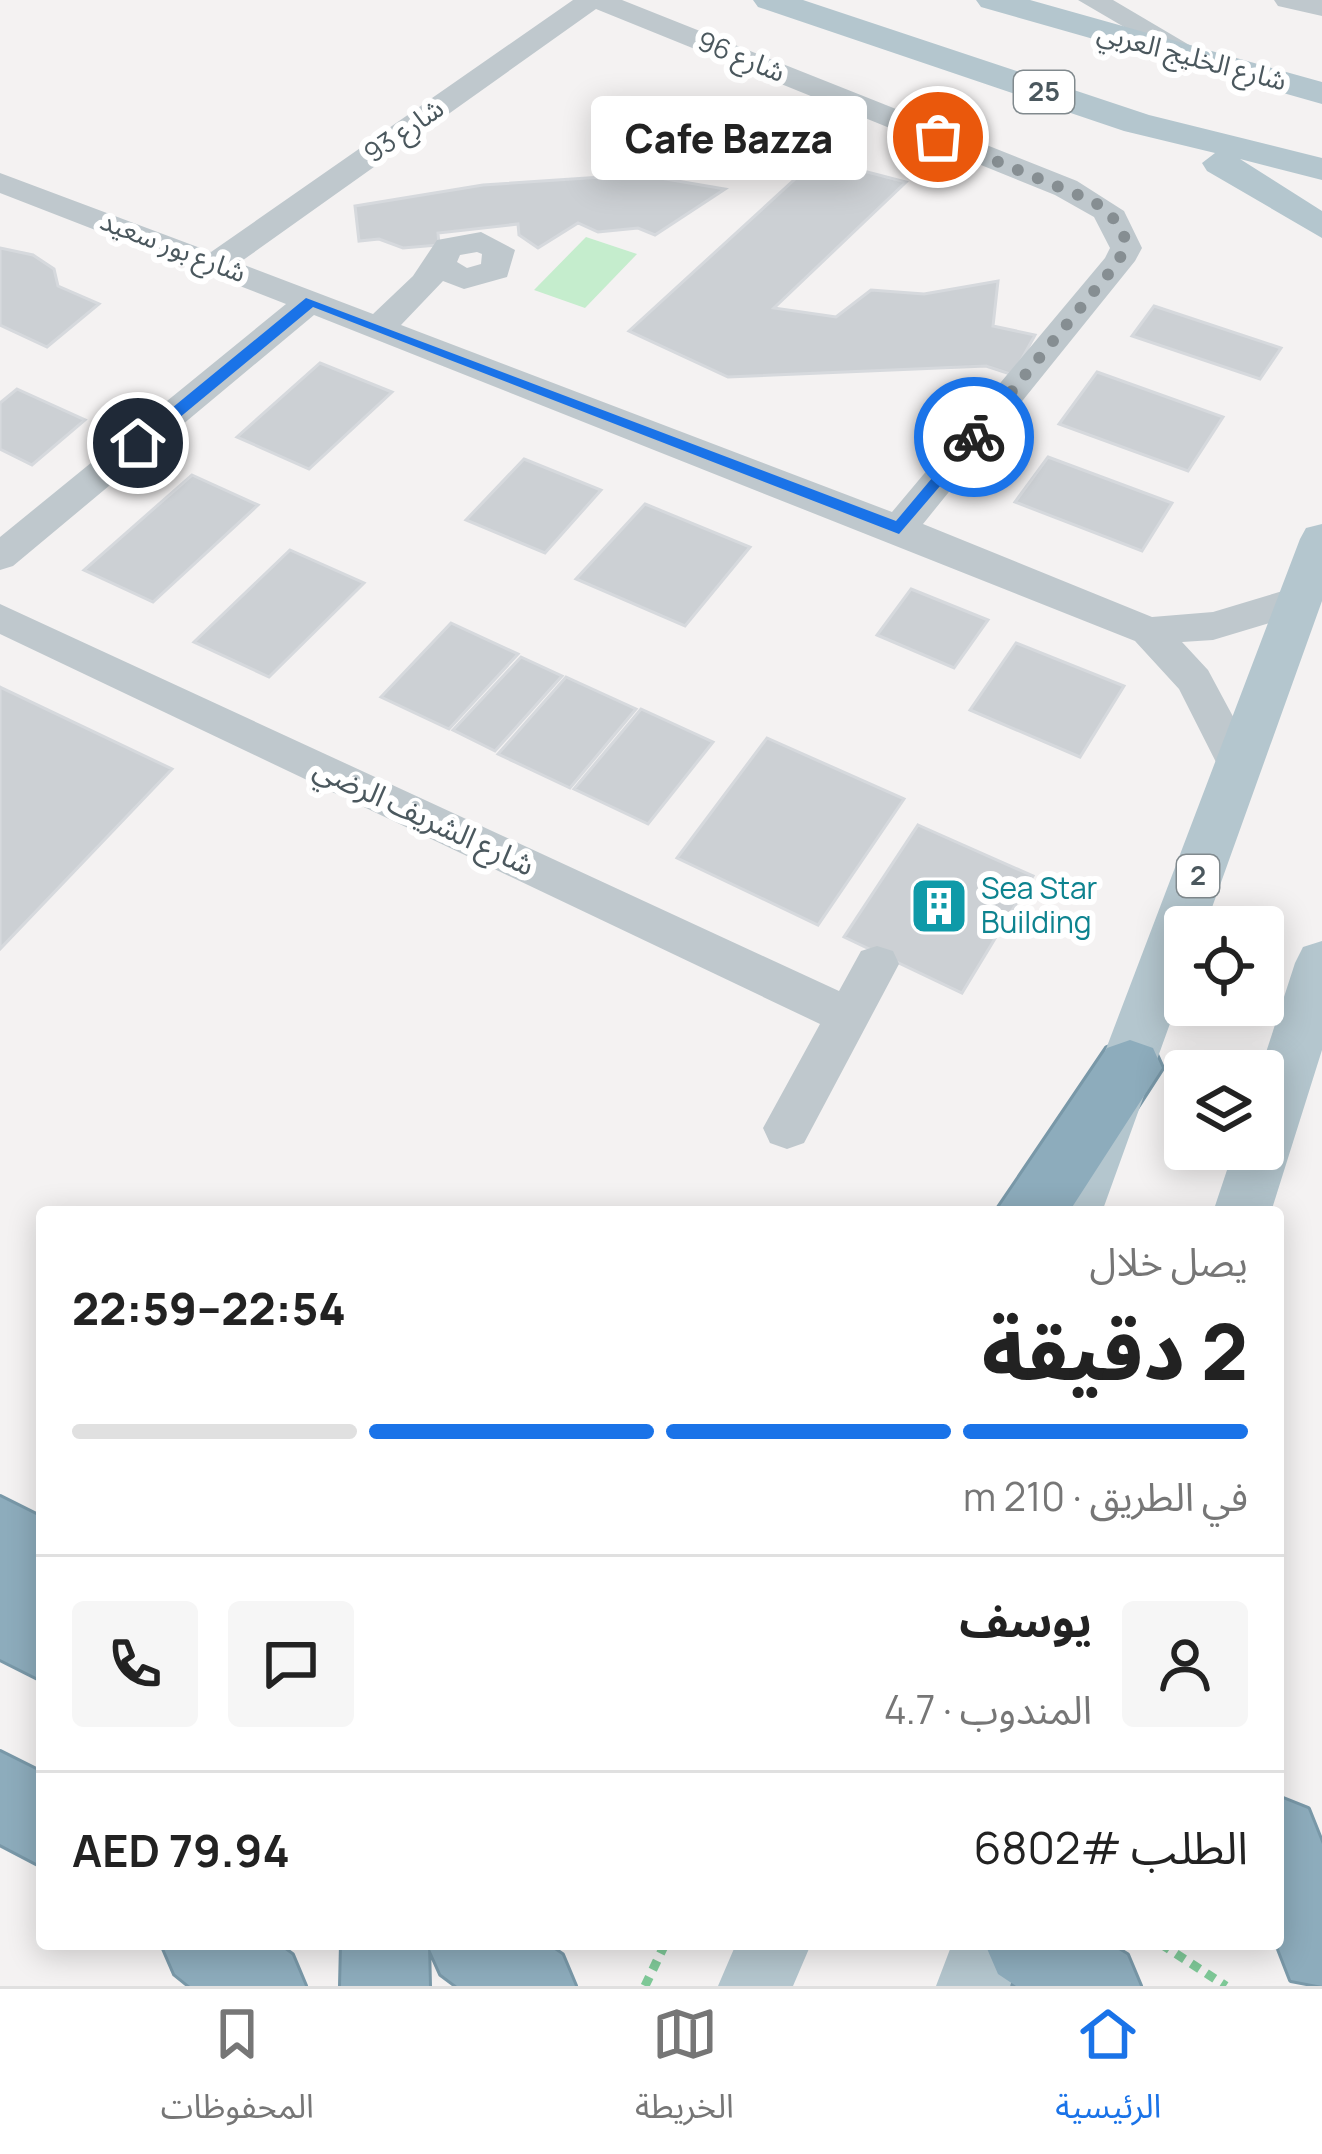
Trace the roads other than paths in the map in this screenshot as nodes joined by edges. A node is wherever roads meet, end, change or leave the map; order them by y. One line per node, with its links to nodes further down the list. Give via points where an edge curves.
1 (595, 0): 13 (street, شارع 93); 16 (street, شارع 96, via 1066,188 1095,202 1122,230 1119,261)
2 (770, 0): 9 (main road, 25)
3 (993, 0): 7 (main road, شارع الخليج العربي / 25)
4 (1092, 0): 7 (street)
5 (1288, 0): 6 (street)
6 (1322, 8)
7 (1208, 63): 8 (main road, شارع الخليج العربي / 25)
8 (1322, 93)
9 (1137, 123): 10 (main road, 25); 12 (main road, via 1266,187)
10 (1322, 169)
11 (0, 182): 13 (street, شارع بور سعيد)
12 (1322, 227)
13 (217, 262): 14 (street, شارع بور سعيد)
14 (311, 301): 15 (street, شارع بور سعيد); 18 (street)
15 (392, 332): 15 (street, via 437,260 453,277 475,278); 16 (street, شارع بور سعيد)
16 (899, 529): 21 (street, شارع بور سعيد)
17 (1322, 539): 19 (main road, 2)
18 (0, 557)
19 (1296, 601): 21 (street, شارع بور سعيد, via 1243,620); 22 (main road, 2)
20 (0, 618): 25 (street, شارع الشريف الرضي)
21 (1149, 632): 22 (street, شارع بور سعيد, via 1203,694)
22 (1238, 765): 27 (main road, 2)
23 (1322, 963): 26 (main road)
24 (877, 964): 25 (street)
25 (848, 1016): 29 (street)
26 (1305, 1064): 28 (main road)
27 (1130, 1068): 31 (highway); 32 (main road, 2)
28 (1284, 1106)
29 (787, 1128)
30 (1256, 1170): 33 (main road)
31 (1034, 1206)
32 (1074, 1206)
33 (1245, 1206)
34 (0, 1535): 35 (highway)
35 (36, 1560)
36 (0, 1612): 37 (highway)
37 (36, 1637)
38 (0, 1793): 39 (highway)
39 (36, 1820)
40 (1284, 1854): 41 (highway)
41 (1322, 1949)
42 (214, 1950): 48 (highway)
43 (385, 1950): 49 (highway)
44 (480, 1950): 50 (highway)
45 (771, 1950): 51 (main road)
46 (987, 1950): 52 (main road)
47 (1038, 1950): 53 (highway)
48 (262, 1986)
49 (385, 1986)
50 (531, 1986)
51 (755, 1986)
52 (973, 1986)
53 (1096, 1986)

